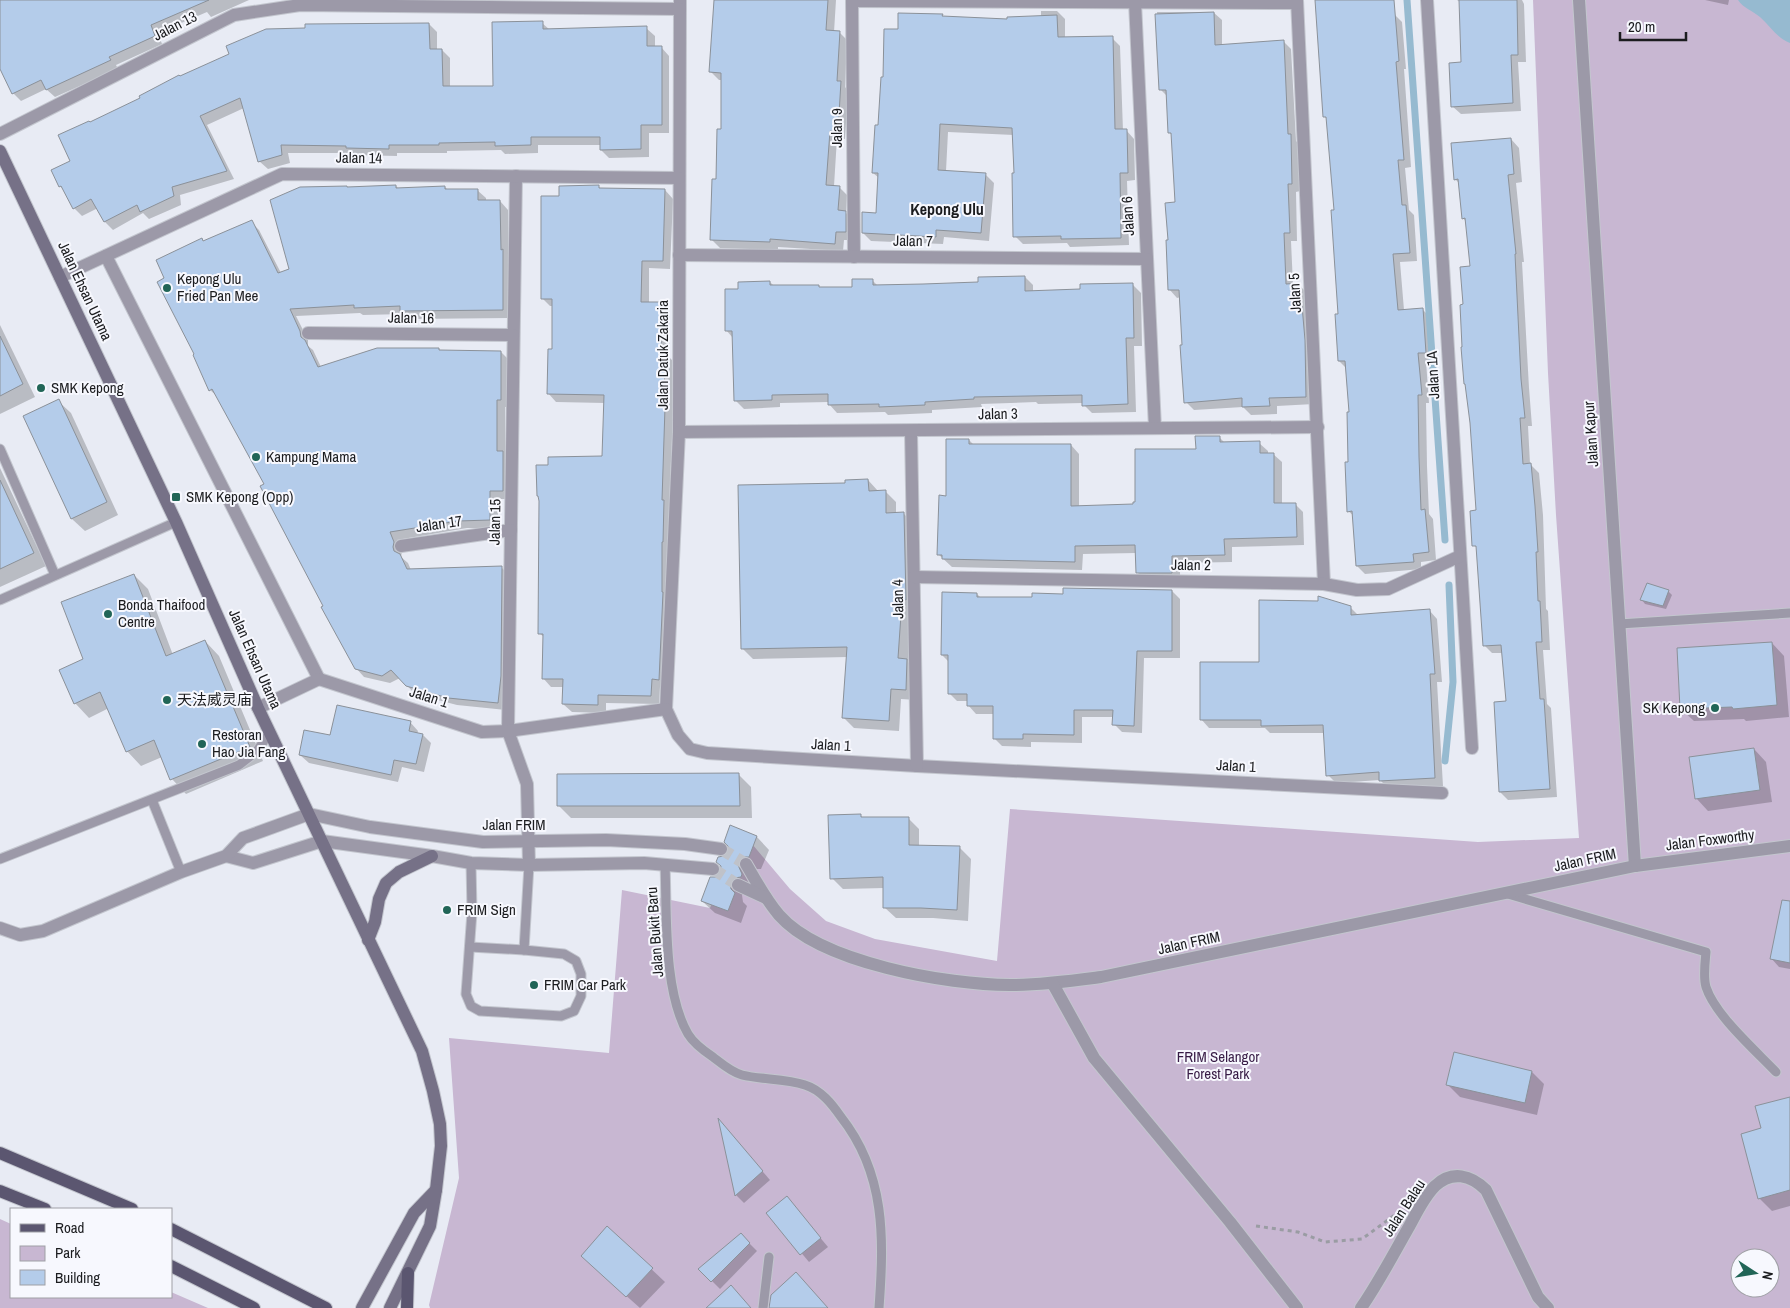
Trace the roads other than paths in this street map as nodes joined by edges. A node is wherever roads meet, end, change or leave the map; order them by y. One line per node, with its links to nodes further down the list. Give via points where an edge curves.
1 (852, 0): 4 (street); 13 (street, Jalan 9)
2 (1426, 0): 26 (street, Jalan 1A)
3 (1579, 0): 32 (street, Jalan Kapur)
4 (1135, 2): 5 (street); 14 (street, Jalan 6)
5 (1297, 2): 18 (street, Jalan 5)
6 (680, 5): 7 (street, Jalan 13, via 300,5 234,15); 10 (street, Jalan Datuk Zakaria)
7 (0, 134)
8 (0, 151): 15 (street, Jalan Ehsan Utama)
9 (516, 176): 10 (street, Jalan 14); 12 (street, Jalan 14, via 282,174); 17 (street, Jalan 15)
10 (679, 178): 11 (street, Jalan Datuk Zakaria)
11 (679, 255): 13 (street, Jalan 7); 21 (street, Jalan Datuk Zakaria)
12 (106, 256): 15 (street, Jalan 14); 33 (street)
13 (854, 256): 14 (street, Jalan 7)
14 (1147, 260): 19 (street, Jalan 6)
15 (60, 277): 23 (street, Jalan Ehsan Utama)
16 (308, 333): 17 (street, Jalan 16)
17 (513, 335): 24 (street, Jalan 15)
18 (1318, 427): 19 (street, Jalan 3); 29 (street, Jalan 5)
19 (1155, 428): 20 (street, Jalan 3)
20 (911, 431): 21 (street, Jalan 3); 28 (street, Jalan 4)
21 (679, 432): 35 (street, Jalan Datuk Zakaria)
22 (0, 449): 27 (lane)
23 (176, 522): 27 (lane); 34 (street, Jalan Ehsan Utama)
24 (511, 530): 25 (street, Jalan 17); 36 (street, Jalan 15)
25 (401, 546)
26 (1460, 556): 29 (street, Jalan 2, via 1388,588 1357,590); 38 (street, Jalan 1A)
27 (55, 576): 30 (lane)
28 (914, 577): 29 (street, Jalan 2); 39 (street, Jalan 4)
29 (1324, 584)
30 (0, 600)
31 (1790, 613): 32 (lane)
32 (1619, 624): 54 (street, Jalan Kapur)
33 (319, 679): 34 (street); 36 (street, Jalan 1, via 482,732)
34 (258, 708): 37 (street, Jalan Ehsan Utama)
35 (666, 709): 36 (street, Jalan 1); 39 (street, Jalan 1, via 678,735 690,749 707,753)
36 (508, 731): 44 (street, Jalan 15, via 527,784)
37 (270, 732): 41 (lane, via 257,751 239,765); 42 (street, Jalan Ehsan Utama)
38 (1472, 748)
39 (917, 766): 40 (street, Jalan 1)
40 (1442, 793)
41 (152, 800): 49 (lane); 56 (lane)
42 (309, 814): 43 (street, Jalan Ehsan Utama); 44 (street, Jalan FRIM, via 411,834 483,842); 47 (street, via 243,838)
43 (322, 841): 47 (street, via 253,863); 48 (street); 61 (street, Jalan Ehsan Utama)
44 (528, 841): 46 (street, Jalan FRIM, via 644,842); 53 (street, Jalan 15)
45 (1790, 846): 54 (street, Jalan Foxworthy)
46 (721, 849)
47 (226, 856): 56 (street)
48 (432, 856): 50 (street); 61 (street, via 398,872 386,883)
49 (0, 859)
50 (471, 863): 53 (street); 62 (lane)
51 (665, 864): 53 (street); 55 (street); 81 (lane, Jalan Bukit Baru, via 669,968 679,1015 689,1035 708,1054 740,1074 805,1085 820,1093 848,1125 862,1152 880,1211)
52 (746, 864): 59 (street, Jalan FRIM)
53 (529, 865): 63 (lane)
54 (1635, 866): 58 (street, Jalan FRIM)
55 (713, 869)
56 (181, 872): 60 (street, via 43,931 20,935)
57 (738, 885): 59 (street, Jalan FRIM)
58 (1506, 893): 64 (street, Jalan FRIM, via 1139,970); 65 (lane, via 1706,952 1706,986 1712,1000)
59 (766, 898): 64 (street, Jalan FRIM, via 791,926 842,955 917,974 978,984)
60 (0, 928)
61 (368, 940): 67 (street, Jalan Ehsan Utama, via 422,1051 433,1091 441,1146)
62 (470, 947): 63 (lane); 63 (lane, via 466,994 471,1006 480,1011 561,1016 574,1011 581,996 581,974 576,961 564,954)
63 (524, 950)
64 (1053, 984): 82 (street, via 1094,1058)
65 (1776, 1072)
66 (0, 1152): 70 (main road)
67 (436, 1190): 74 (street, Jalan Ehsan Utama, via 430,1226); 77 (street, via 414,1213)
68 (0, 1191): 69 (main road)
69 (42, 1208)
70 (130, 1208)
71 (172, 1230): 76 (main road)
72 (769, 1256): 80 (lane)
73 (172, 1267): 75 (main road)
74 (408, 1273): 78 (street, Jalan Ehsan Utama); 79 (main road)
75 (254, 1308)
76 (326, 1308)
77 (362, 1308)
78 (390, 1308)
79 (407, 1308)
80 (763, 1308)
81 (880, 1308)
82 (1297, 1308)
83 (1361, 1308): 84 (street, Jalan Balau, via 1423,1203 1436,1186 1457,1176 1477,1181 1486,1190 1538,1297)
84 (1548, 1308)

